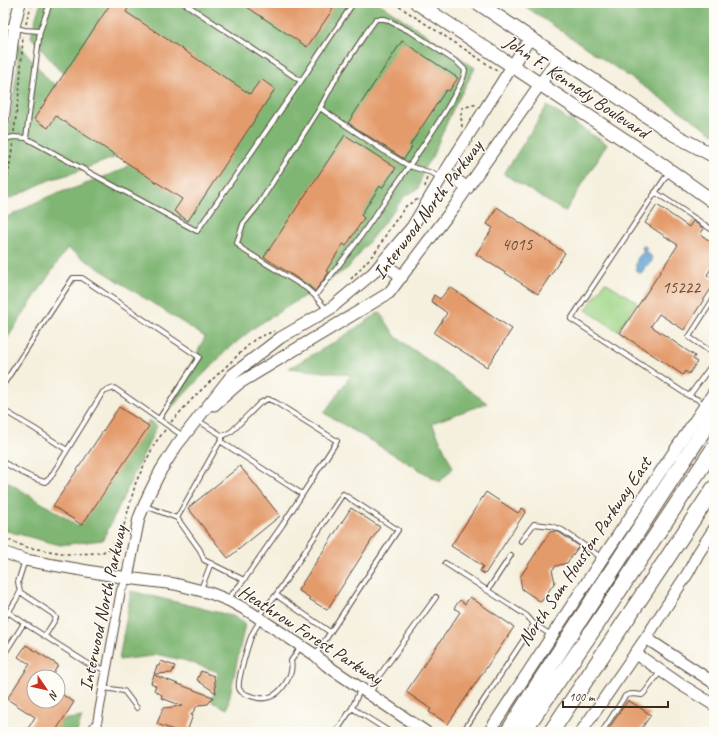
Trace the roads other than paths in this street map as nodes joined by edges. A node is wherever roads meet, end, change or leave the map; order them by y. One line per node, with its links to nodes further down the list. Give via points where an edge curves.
1 (20, 3): 7 (street)
2 (50, 3): 8 (lane)
3 (184, 3): 12 (lane)
4 (417, 3): 11 (main road, John F. Kennedy Boulevard)
5 (478, 3): 9 (main road, John F. Kennedy Boulevard)
6 (352, 4): 12 (lane)
7 (8, 26): 8 (lane); 15 (street)
8 (40, 31): 16 (lane)
9 (530, 38): 10 (main road, John F. Kennedy Boulevard); 11 (street, Interwood North Parkway)
10 (559, 57): 13 (street, Interwood North Parkway); 18 (main road, John F. Kennedy Boulevard, via 675,135)
11 (512, 66): 13 (main road, John F. Kennedy Boulevard); 21 (street, Interwood North Parkway)
12 (301, 81): 16 (lane, via 197,231)
13 (540, 84): 20 (main road, John F. Kennedy Boulevard); 22 (street, Interwood North Parkway)
14 (320, 108): 19 (lane); 19 (lane, via 336,78 376,19 385,19 420,37 465,70 448,108); 28 (lane, via 257,207 243,224 237,243 242,249)
15 (3, 121)
16 (26, 138): 17 (lane)
17 (3, 139)
18 (714, 156)
19 (409, 166): 21 (lane); 28 (lane, via 356,243)
20 (670, 170): 23 (lane); 24 (main road, John F. Kennedy Boulevard)
21 (443, 175): 22 (street); 26 (street, Interwood North Parkway, via 412,227)
22 (468, 188): 27 (street, Interwood North Parkway)
23 (655, 192): 25 (lane); 35 (lane, via 571,320)
24 (714, 202)
25 (714, 231)
26 (382, 262): 27 (street); 30 (street, Interwood North Parkway, via 373,273)
27 (402, 277): 39 (street, Interwood North Parkway, via 389,293 238,384)
28 (315, 296): 30 (lane)
29 (714, 298): 31 (lane, via 689,337)
30 (327, 310): 39 (street, Interwood North Parkway, via 280,338 232,375)
31 (714, 354)
32 (714, 362): 35 (lane)
33 (3, 385): 38 (lane, via 73,278 82,278 200,357)
34 (714, 392): 37 (street, North Sam Houston Parkway East)
35 (689, 396): 37 (lane, via 697,399)
36 (3, 410): 44 (lane)
37 (709, 410): 54 (street, North Sam Houston Parkway East); 96 (highway, via 593,600)
38 (159, 419): 40 (lane); 44 (lane, via 114,388 103,392)
39 (196, 420): 40 (street, Interwood North Parkway); 41 (lane)
40 (183, 436): 48 (street, Interwood North Parkway, via 161,470)
41 (223, 436): 42 (lane); 47 (lane, via 268,399 337,441)
42 (220, 441): 47 (lane); 49 (lane)
43 (714, 448): 97 (highway)
44 (67, 450): 45 (lane, via 45,482 36,480)
45 (3, 462)
46 (714, 488): 98 (highway)
47 (302, 494): 59 (lane)
48 (144, 505): 49 (lane); 58 (street, Interwood North Parkway)
49 (177, 518): 56 (lane, via 200,550 204,560)
50 (714, 529): 74 (street)
51 (521, 541): 54 (lane, via 534,524 539,524 562,530)
52 (4, 555): 55 (street, Heathrow Forest Parkway)
53 (511, 555): 60 (lane)
54 (602, 559): 73 (street, North Sam Houston Parkway East)
55 (25, 560): 58 (street, Heathrow Forest Parkway); 62 (lane, via 18,582)
56 (212, 563): 59 (lane); 61 (lane)
57 (445, 563): 60 (lane)
58 (126, 578): 61 (street, Heathrow Forest Parkway, via 175,584); 79 (street, Interwood North Parkway, via 121,590)
59 (244, 580): 65 (lane)
60 (488, 590): 70 (lane, via 527,616)
61 (200, 591): 65 (street, Heathrow Forest Parkway)
62 (20, 592): 66 (lane); 72 (lane, via 56,618)
63 (276, 595): 67 (lane); 71 (lane); 71 (lane, via 342,494 398,530)
64 (436, 597): 84 (lane, via 379,676)
65 (227, 600): 67 (street, Heathrow Forest Parkway)
66 (8, 612): 68 (lane); 69 (lane)
67 (260, 618): 75 (street, Heathrow Forest Parkway); 75 (lane, via 251,636 238,684 242,693 257,698 274,696 290,676 291,661)
68 (3, 621)
69 (24, 623): 72 (lane); 78 (lane)
70 (534, 624): 73 (lane); 94 (lane, via 466,727)
71 (330, 632): 77 (lane)
72 (45, 636): 79 (lane, via 90,665)
73 (551, 636): 95 (street, North Sam Houston Parkway East)
74 (646, 638): 76 (street); 81 (street)
75 (301, 645): 77 (street, Heathrow Forest Parkway)
76 (635, 653): 80 (street); 99 (street)
77 (315, 655): 83 (street, Heathrow Forest Parkway)
78 (3, 656)
79 (107, 670): 82 (street, Interwood North Parkway)
80 (661, 671): 85 (street); 100 (lane, via 645,692 625,696)
81 (714, 683)
82 (104, 688): 86 (lane, via 124,691); 88 (street, Interwood North Parkway)
83 (360, 688): 84 (street, Heathrow Forest Parkway); 87 (lane)
84 (370, 694): 93 (street, Heathrow Forest Parkway)
85 (714, 705)
86 (137, 708)
87 (352, 708): 91 (lane); 92 (lane)
88 (97, 723): 89 (street, Interwood North Parkway); 90 (street, Interwood North Parkway)
89 (90, 732)
90 (100, 732)
91 (336, 732)
92 (390, 732)
93 (426, 732)
94 (458, 732)
95 (489, 732)
96 (508, 732)
97 (523, 732)
98 (551, 732)
99 (581, 732)
100 (602, 732)

